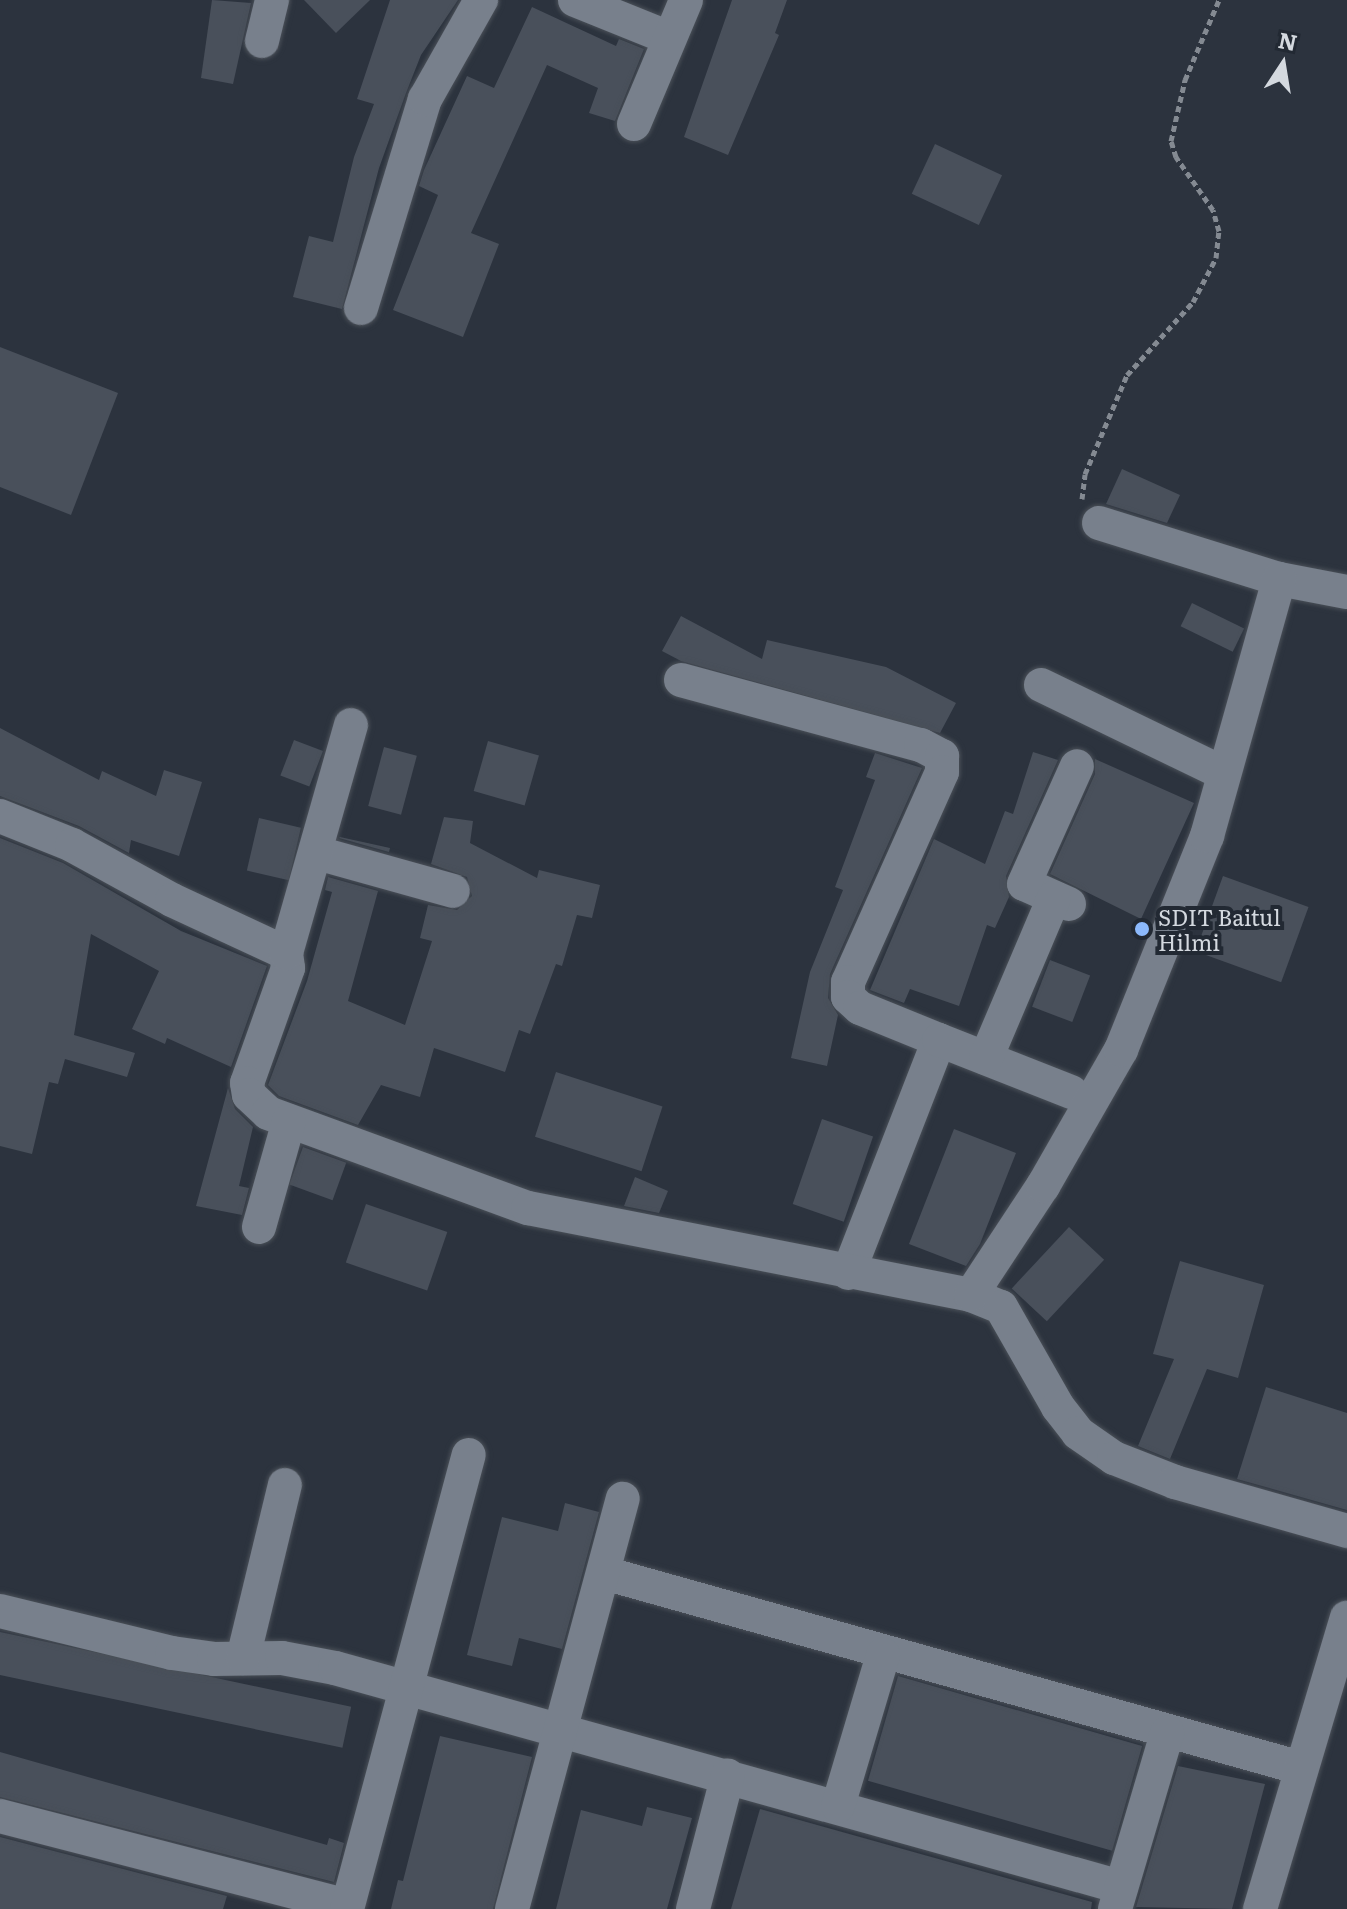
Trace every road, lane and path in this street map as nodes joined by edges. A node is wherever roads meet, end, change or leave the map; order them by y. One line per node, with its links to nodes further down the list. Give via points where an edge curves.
1 (272, 0): 7 (street)
2 (481, 0): 9 (street, via 425,99)
3 (575, 0): 6 (street)
4 (686, 0): 6 (street)
5 (1219, 0): 10 (path, via 1181,91 1171,141 1176,157 1213,210 1219,231 1216,258 1193,302 1127,375 1107,418 1081,492 1083,507)
6 (669, 38): 8 (street)
7 (262, 41)
8 (634, 124)
9 (361, 308)
10 (1099, 523): 11 (street)
11 (1279, 579): 12 (street); 17 (street)
12 (1347, 592)
13 (681, 680): 22 (street, via 921,745 942,756 942,772 848,982 848,997 860,1008)
14 (1041, 685): 17 (street)
15 (351, 725): 19 (street)
16 (1077, 766): 23 (street, via 1024,884 1062,901)
17 (1223, 773): 28 (street, via 1207,836 1121,1050 1043,1186)
18 (0, 816): 21 (street, via 72,845 172,900)
19 (317, 853): 20 (street); 21 (street)
20 (453, 891)
21 (286, 953): 25 (street, via 288,968 247,1083 256,1105)
22 (939, 1040): 23 (street); 27 (street)
23 (986, 1058): 24 (street)
24 (1071, 1092)
25 (289, 1121): 26 (street); 27 (street, via 528,1208)
26 (259, 1227)
27 (848, 1273): 28 (street)
28 (971, 1295): 32 (street, via 1001,1307 1058,1407 1078,1433 1114,1458 1175,1482)
29 (469, 1455): 39 (street)
30 (285, 1485): 37 (street)
31 (623, 1499): 33 (street)
32 (1347, 1531)
33 (604, 1573): 36 (street); 40 (street)
34 (0, 1611): 37 (street, via 172,1653)
35 (1347, 1618): 38 (street)
36 (883, 1655): 41 (street); 44 (street)
37 (243, 1658): 39 (street, via 304,1661)
38 (1337, 1686): 42 (street)
39 (409, 1688): 40 (street); 47 (street)
40 (561, 1731): 43 (street); 48 (street)
41 (1167, 1733): 42 (street); 46 (street)
42 (1301, 1768): 50 (street)
43 (728, 1775): 44 (street); 49 (street)
44 (838, 1806): 46 (street)
45 (0, 1816): 47 (street)
46 (1118, 1898)
47 (347, 1907)
48 (512, 1909)
49 (693, 1909)
50 (1260, 1909)

